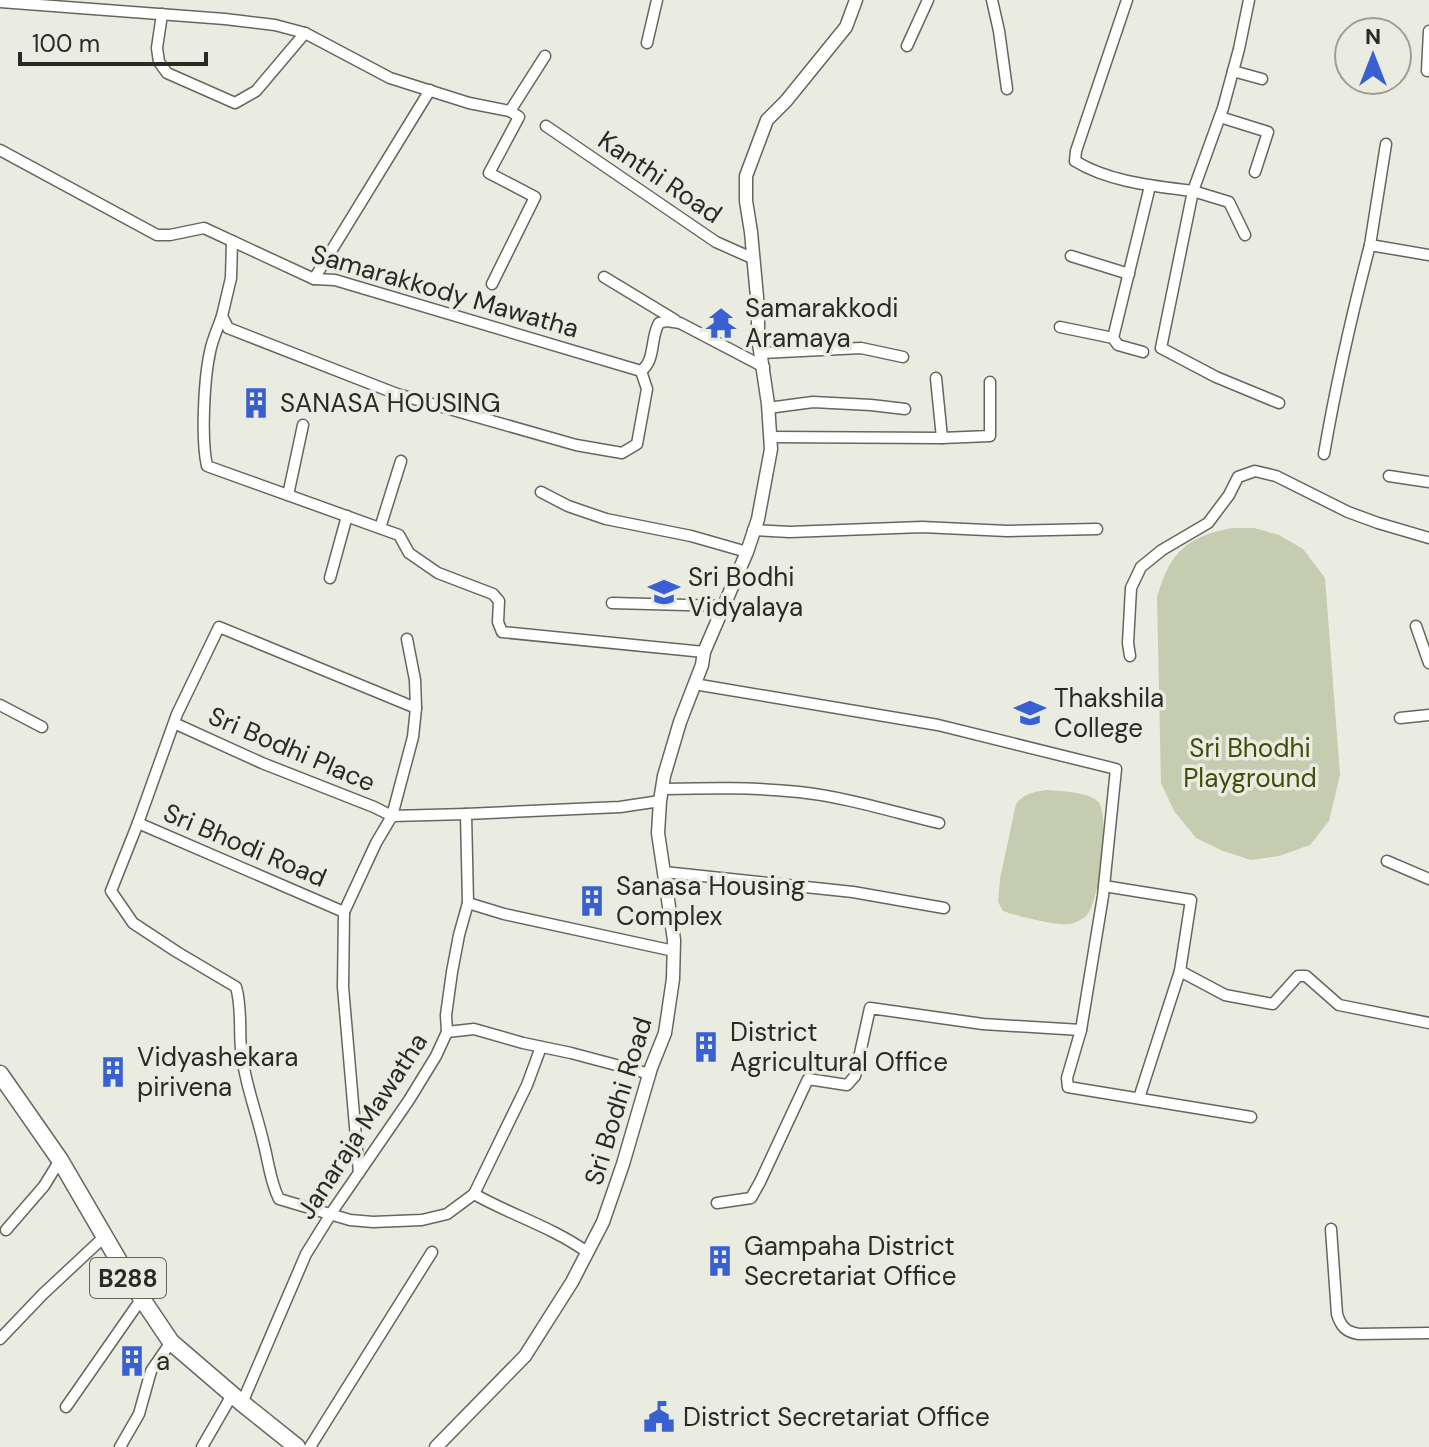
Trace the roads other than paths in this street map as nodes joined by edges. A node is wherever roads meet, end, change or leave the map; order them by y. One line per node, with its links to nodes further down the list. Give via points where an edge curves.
1 (657, 0): 11 (street)
2 (928, 0): 12 (street)
3 (992, 0): 17 (street)
4 (1127, 0): 25 (street, via 1075,161 1090,171)
5 (1249, 0): 14 (street)
6 (0, 2): 8 (street)
7 (852, 2): 32 (street, Sri Bodhi Road, via 846,27 767,120 746,176)
8 (162, 14): 10 (street); 10 (street, via 157,48 167,73 235,103 256,91)
9 (1429, 31): 15 (street)
10 (305, 33): 18 (street, via 390,78)
11 (647, 43)
12 (907, 46)
13 (545, 56): 19 (street)
14 (1233, 71): 16 (street); 20 (street)
15 (1427, 71)
16 (1262, 79)
17 (1007, 89)
18 (430, 90): 19 (street); 35 (street)
19 (510, 111): 36 (street, via 519,117 489,173 535,197)
20 (1220, 117): 24 (street, via 1268,132); 26 (street)
21 (546, 126): 32 (street, Kanthi Road, via 716,242)
22 (1386, 144): 29 (street)
23 (0, 150): 28 (street, Samarakkody Mawatha, via 157,235 204,228)
24 (1255, 172)
25 (1150, 186): 26 (street); 33 (street)
26 (1193, 191): 27 (street, via 1229,202); 48 (street, via 1161,348)
27 (1245, 235)
28 (232, 241): 35 (street, Samarakkody Mawatha); 37 (street)
29 (1370, 245): 30 (street); 54 (street)
30 (1429, 255)
31 (1071, 256): 33 (street)
32 (752, 258): 42 (street, Sri Bodhi Road)
33 (1129, 274): 40 (street)
34 (604, 277): 38 (street)
35 (314, 279): 45 (street, Samarakkody Mawatha, via 335,280)
36 (492, 284)
37 (222, 316): 45 (street, via 228,328 397,394 622,453 637,444 647,389); 59 (street, via 209,353 207,466)
38 (680, 323): 44 (street); 45 (street, via 659,323 647,367)
39 (1060, 327): 40 (street)
40 (1113, 338): 41 (street, via 1118,345)
41 (1143, 352)
42 (761, 353): 43 (street, via 861,348); 44 (street, Sri Bodhi Road)
43 (903, 357)
44 (764, 367): 49 (street, Sri Bodhi Road)
45 (641, 371)
46 (936, 378): 53 (street)
47 (990, 382): 53 (street, via 990,436)
48 (1279, 403)
49 (768, 408): 50 (street, via 813,402); 52 (street, Sri Bodhi Road)
50 (905, 409)
51 (303, 425): 59 (street)
52 (770, 437): 53 (street); 63 (street, Sri Bodhi Road)
53 (942, 438)
54 (1324, 454)
55 (401, 461): 61 (street)
56 (1389, 476): 57 (street)
57 (1429, 482)
58 (541, 492): 65 (street, via 606,519)
59 (288, 495): 60 (street)
60 (347, 516): 61 (street); 66 (street)
61 (380, 528): 71 (street, via 399,535 409,553 438,573 493,594 499,601 502,632)
62 (1097, 529): 63 (street)
63 (753, 530): 65 (street, Sri Bodhi Road)
64 (1429, 538): 72 (street, via 1348,512 1276,476 1255,471 1238,477 1208,523 1141,567 1131,588)
65 (747, 552): 68 (street, Sri Bodhi Road)
66 (330, 578)
67 (612, 603): 68 (street)
68 (723, 606): 71 (street, Sri Bodhi Road)
69 (1416, 626): 73 (street)
70 (407, 639): 76 (street)
71 (704, 652): 74 (street, Sri Bodhi Road)
72 (1130, 656)
73 (1429, 663)
74 (694, 684): 81 (street, Sri Bodhi Road); 89 (street, via 938,725 1116,769)
75 (0, 705): 80 (street)
76 (416, 708): 79 (street, via 219,627); 83 (street)
77 (1429, 715): 78 (street)
78 (1400, 718)
79 (174, 723): 83 (street, Sri Bodhi Place); 84 (street)
80 (42, 727)
81 (661, 795): 82 (street, via 620,807); 85 (street, via 755,788 802,792); 87 (street, Sri Bodhi Road, via 658,833)
82 (466, 814): 83 (street); 90 (street, Janaraja Mawatha)
83 (392, 816): 92 (street)
84 (138, 823): 92 (street, Sri Bhodi Road); 107 (street, Sri Bhodi Road, via 111,891 133,923 236,987 245,1074 271,1184 279,1199)
85 (939, 823)
86 (1387, 861): 88 (street)
87 (664, 872): 91 (street, via 853,892); 93 (street, Sri Bodhi Road)
88 (1429, 879)
89 (1104, 886): 94 (street, via 1191,900); 96 (street)
90 (468, 903): 93 (street); 97 (street, Janaraja Mawatha, via 452,972)
91 (944, 908)
92 (344, 912): 104 (street, Sri Bhodi Road, via 343,987)
93 (674, 951): 100 (street, Sri Bodhi Road, via 665,1033)
94 (1180, 971): 95 (street, via 1225,995 1273,1004 1298,976 1306,976 1339,1005); 101 (street)
95 (1429, 1023)
96 (1081, 1030): 101 (street, via 1068,1087); 106 (street, via 983,1024 870,1008 855,1076 847,1085 808,1079 751,1198)
97 (447, 1032): 98 (street, via 474,1029); 104 (street, Janaraja Mawatha)
98 (541, 1047): 100 (street); 105 (street)
99 (0, 1074): 103 (main road, B288)
100 (650, 1074): 112 (street, Sri Bodhi Road, via 603,1222)
101 (1139, 1098): 102 (street)
102 (1251, 1117)
103 (60, 1160): 109 (street); 110 (main road, B288)
104 (359, 1173): 107 (street, Janaraja Mawatha)
105 (474, 1194): 107 (street, Sri Bhodi Road, via 447,1214 422,1220 373,1222); 112 (street)
106 (717, 1203)
107 (331, 1214): 117 (street, Janaraja Mawatha, via 306,1254)
108 (1331, 1229): 114 (street, via 1341,1326 1359,1334)
109 (6, 1230)
110 (104, 1237): 113 (main road, B288); 115 (street)
111 (432, 1252): 122 (street)
112 (587, 1252): 123 (street, Sri Bodhi Road, via 525,1356)
113 (142, 1298): 116 (main road, B288); 118 (street)
114 (1429, 1333)
115 (0, 1339)
116 (171, 1342): 117 (main road, B288); 119 (street, via 151,1371 139,1414)
117 (237, 1399): 120 (street, Janaraja Mawatha); 121 (main road, B288)
118 (66, 1407)
119 (120, 1447)
120 (202, 1447)
121 (297, 1447)
122 (310, 1447)
123 (436, 1447)

